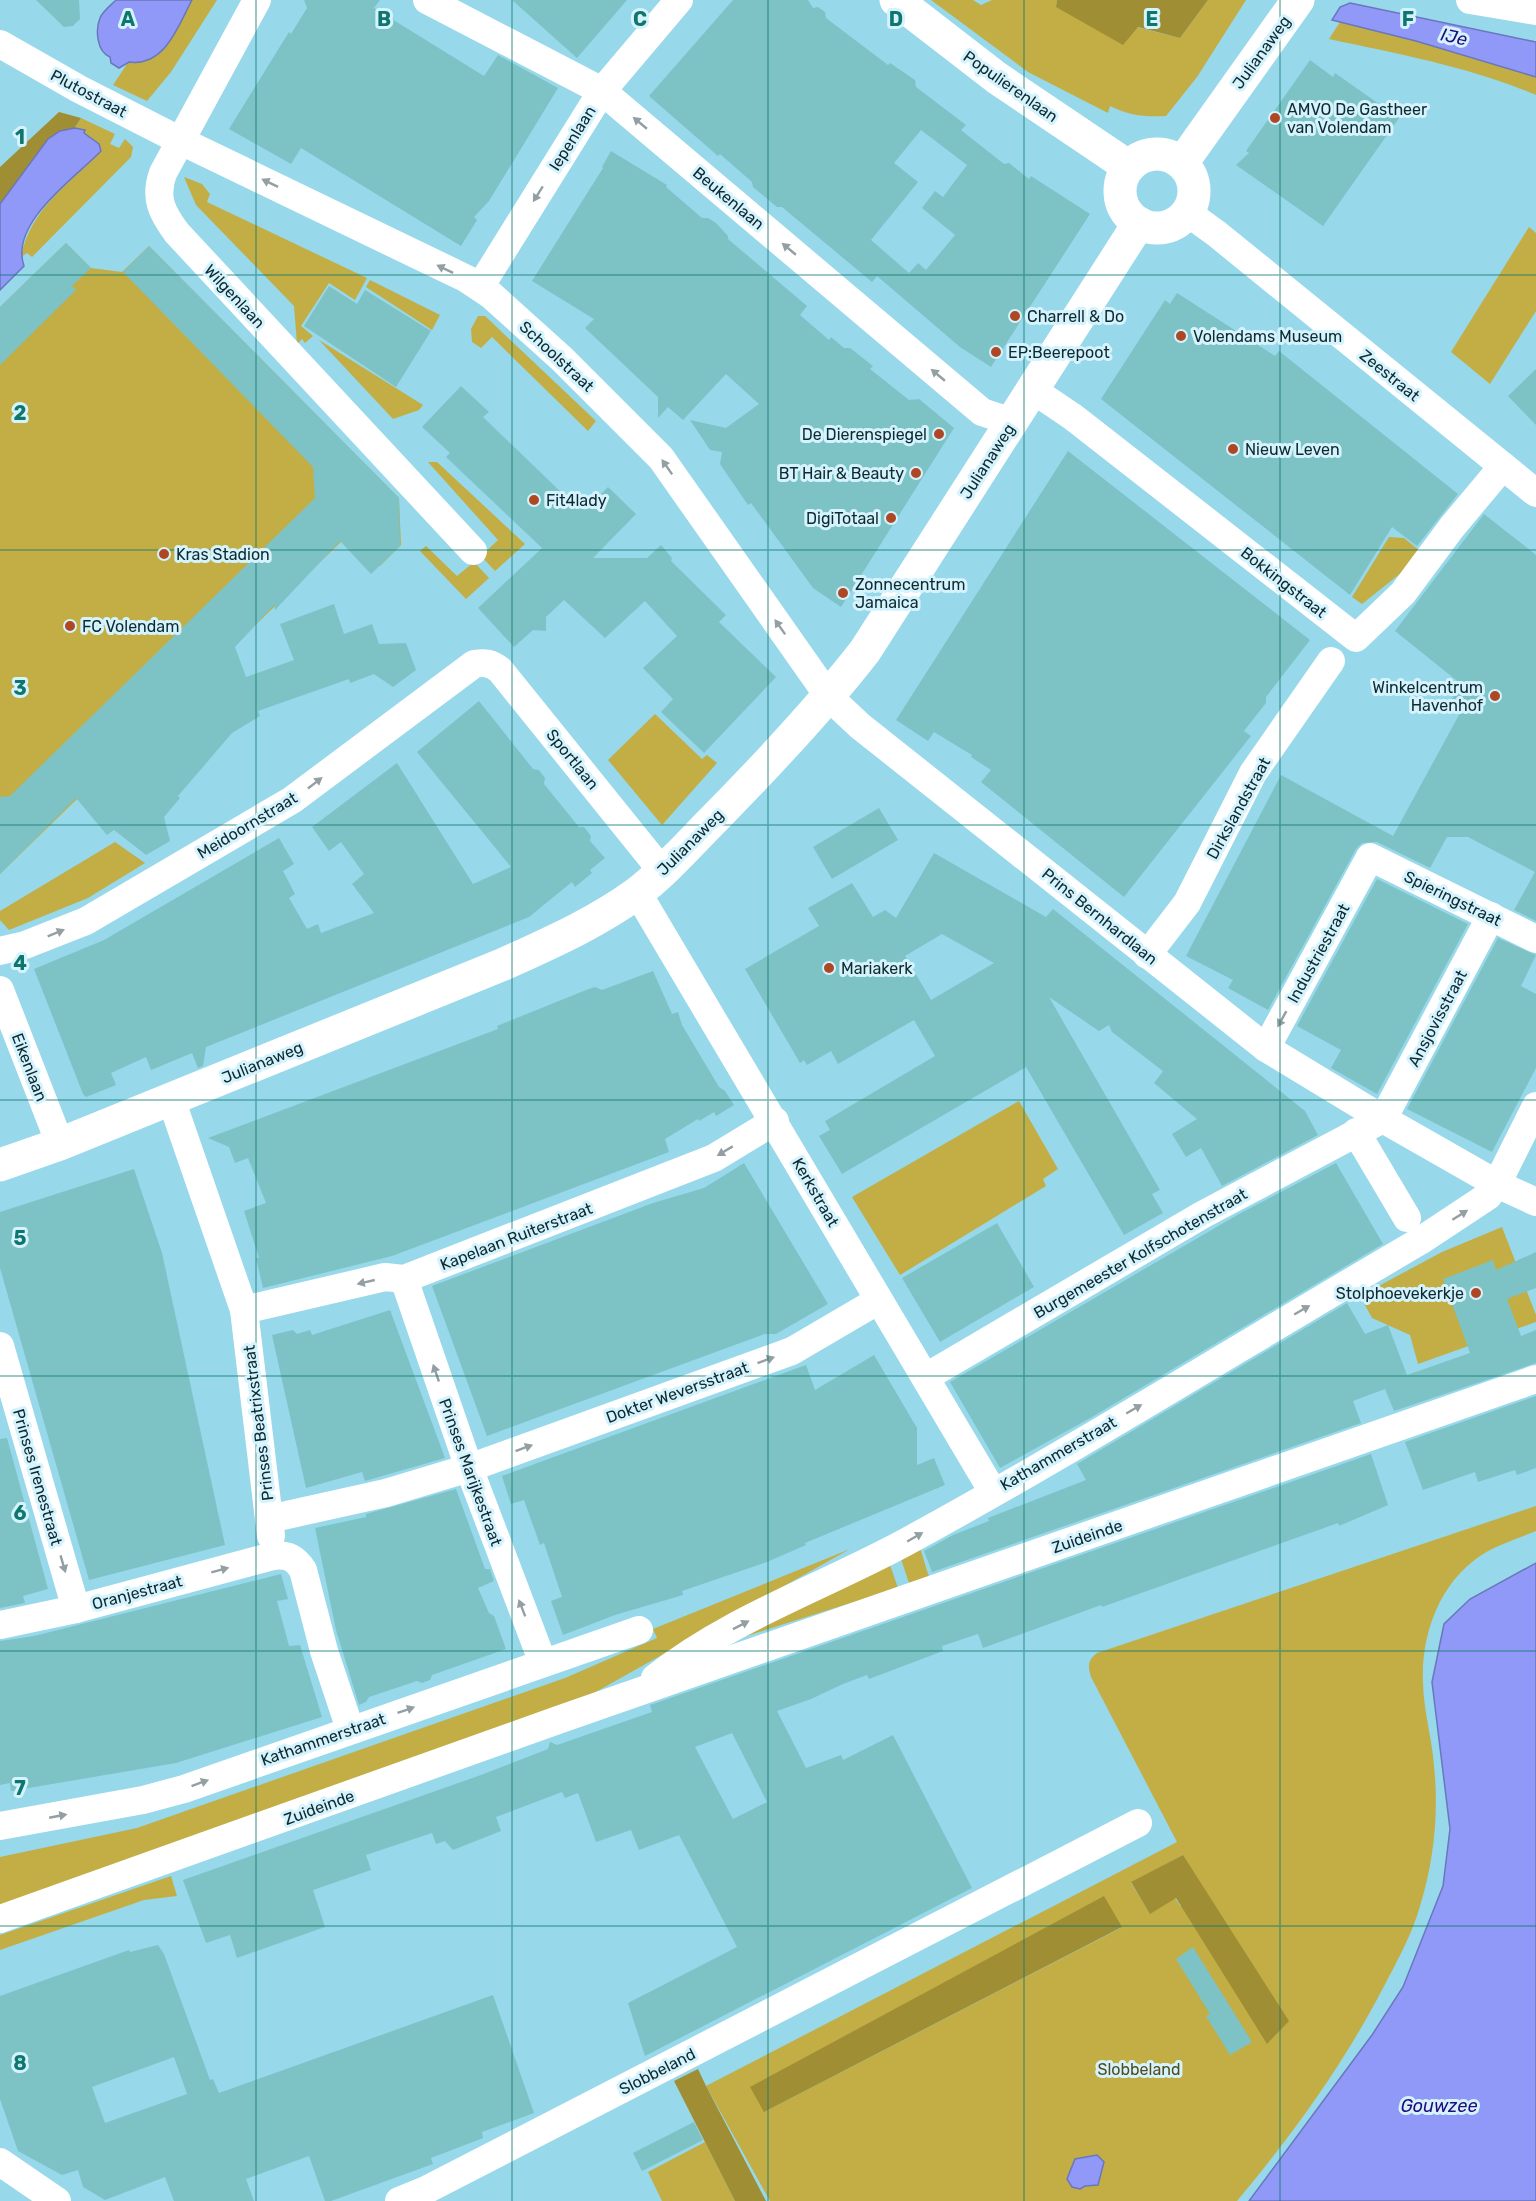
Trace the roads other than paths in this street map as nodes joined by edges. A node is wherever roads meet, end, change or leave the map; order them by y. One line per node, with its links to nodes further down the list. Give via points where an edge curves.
1 (257, 0): 10 (street, Wilgenlaan)
2 (427, 0): 9 (street, Beukenlaan)
3 (679, 0): 9 (street, Iepenlaan)
4 (896, 0): 12 (main road, Populierenlaan, via 997,78)
5 (1298, 0): 11 (main road, Julianaweg)
6 (1470, 0): 7 (street)
7 (1536, 10)
8 (0, 44): 10 (street, Plutostraat)
9 (602, 90): 15 (street, Iepenlaan, one-way to 15); 17 (street, Beukenlaan, one-way to 9, via 982,412)
10 (179, 140): 15 (street, Schoolstraat, one-way to 10); 20 (street, Wilgenlaan, via 158,187 162,212 177,233)
11 (1182, 163): 12 (main road, via 1155,154); 13 (main road, via 1194,187)
12 (1129, 167): 14 (main road, via 1121,181 1121,198 1127,213)
13 (1188, 213): 14 (main road, via 1165,228); 18 (street, Zeestraat)
14 (1139, 224): 16 (main road, Julianaweg)
15 (480, 287): 23 (street, Schoolstraat, one-way to 15, via 661,458 562,359)
16 (1033, 390): 17 (main road, Julianaweg); 18 (street, Bokkingstraat, via 1356,638 1403,593)
17 (1012, 422): 23 (main road, Julianaweg, via 865,651)
18 (1503, 466): 19 (street, Zeestraat)
19 (1536, 493)
20 (473, 551)
21 (1331, 662): 30 (street, Dirkslandstraat, via 1253,773 1187,903)
22 (474, 664): 25 (street, Sportlaan, via 492,664 500,670); 29 (street, Meidoornstraat, one-way to 22, via 86,921 292,800)
23 (821, 686): 25 (main road, Julianaweg); 30 (street, Prins Bernhardlaan, via 860,726)
24 (1371, 857): 27 (street, Spieringstraat); 32 (street, Industriestraat, one-way to 32)
25 (662, 871): 26 (main road, Julianaweg)
26 (637, 892): 33 (main road, Julianaweg, via 565,937); 36 (street, Kerkstraat)
27 (1491, 916): 28 (street, Spieringstraat); 35 (street, Ansjovisstraat)
28 (1536, 939)
29 (0, 951)
30 (1147, 955): 32 (street, Prins Bernhardlaan)
31 (0, 990): 38 (street, Eikenlaan)
32 (1266, 1048): 35 (street, Prins Bernhardlaan)
33 (171, 1100): 38 (main road, Julianaweg); 45 (street, Prinses Beatrixstraat)
34 (1536, 1106): 40 (street, Kathammerstraat)
35 (1383, 1119): 37 (street, Burgemeester Kolfschotenstraat); 40 (street, Prins Bernhardlaan)
36 (775, 1120): 43 (street, Kapelaan Ruiterstraat, one-way to 43, via 714,1158); 44 (street, Kerkstraat)
37 (1356, 1132): 42 (street); 47 (street, Burgemeester Kolfschotenstraat, via 1202,1215)
38 (60, 1144): 39 (main road, Julianaweg)
39 (0, 1165)
40 (1497, 1184): 41 (street, Prins Bernhardlaan); 42 (street, Kathammerstraat, one-way to 40, via 1482,1201)
41 (1536, 1202)
42 (1413, 1229): 50 (street, Kathammerstraat, one-way to 42)
43 (404, 1279): 45 (street, Kapelaan Ruiterstraat, one-way to 45, via 385,1277); 49 (street, Prinses Marijkestraat, one-way to 43)
44 (879, 1300): 47 (street, Kerkstraat); 49 (street, Dokter Weversstraat, one-way to 44, via 792,1351)
45 (244, 1310): 51 (street, Prinses Beatrixstraat)
46 (0, 1346): 53 (street, Prinses Irenestraat, one-way to 53)
47 (926, 1377): 50 (street, Kerkstraat)
48 (1536, 1379): 58 (street, Zuideinde)
49 (469, 1468): 51 (street, Dokter Weversstraat, via 386,1493); 57 (street, Prinses Marijkestraat, one-way to 49)
50 (993, 1492): 56 (street, Kathammerstraat, one-way to 50, via 905,1542)
51 (269, 1518): 52 (street, Prinses Beatrixstraat)
52 (273, 1556): 53 (street, Oranjestraat, one-way to 52); 59 (street, via 289,1556 303,1570 324,1652)
53 (76, 1609): 54 (street, Oranjestraat)
54 (0, 1625)
55 (639, 1630): 57 (street, Kathammerstraat)
56 (688, 1651): 58 (street, Zuideinde)
57 (543, 1663): 59 (street, Kathammerstraat, one-way to 57)
58 (638, 1692): 62 (street, Zuideinde)
59 (350, 1729): 61 (street, Kathammerstraat, one-way to 59, via 174,1791)
60 (1138, 1823): 65 (street, Slobbeland)
61 (0, 1826)
62 (0, 1919)
63 (0, 2162): 64 (street)
64 (57, 2201)
65 (399, 2201)

